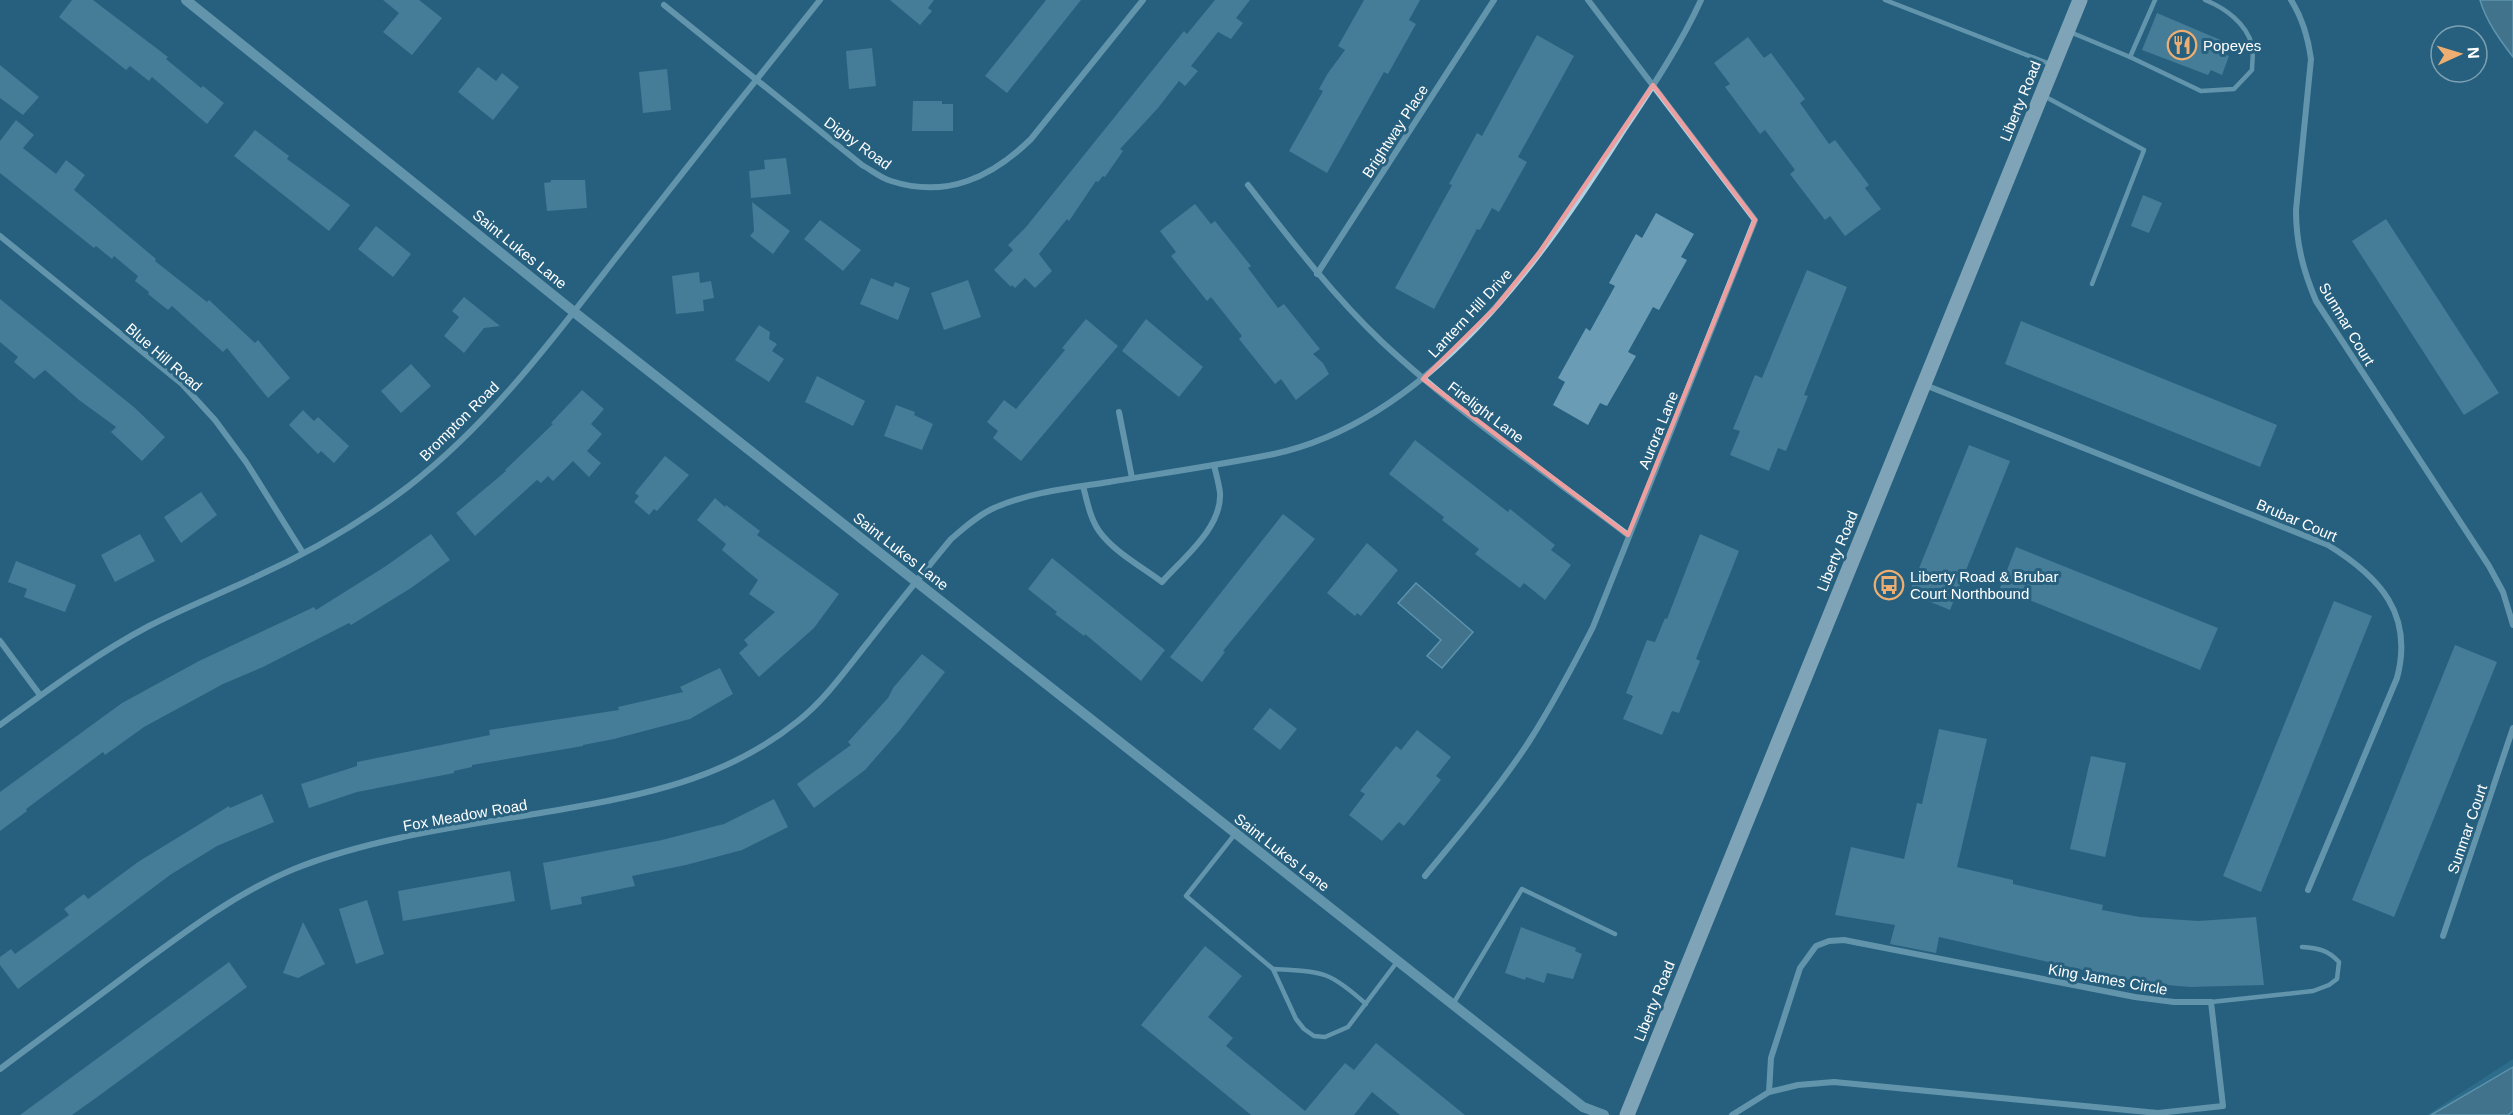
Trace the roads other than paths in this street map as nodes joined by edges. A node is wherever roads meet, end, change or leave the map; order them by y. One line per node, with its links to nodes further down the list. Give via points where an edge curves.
1 (186, 0): 23 (street, Saint Lukes Lane)
2 (820, 0): 16 (street, Brompton Road)
3 (1143, 0): 16 (street, Digby Road, via 1031,139 990,173 969,181 943,186 890,181 862,165)
4 (1494, 0): 21 (street, Brightway Place)
5 (1588, 0): 17 (street, Aurora Lane)
6 (1701, 0): 17 (street, Lantern Hill Drive)
7 (1885, 0): 15 (lane)
8 (2080, 0): 13 (main road, Liberty Road)
9 (2155, 0): 14 (lane)
10 (2206, 0): 14 (lane, via 2238,21 2253,46 2252,70 2234,89 2201,91)
11 (2291, 0): 33 (street, Sunmar Court, via 2301,15 2311,59 2296,210 2296,234 2305,276 2316,301 2488,566 2503,592)
12 (664, 5): 16 (street, Digby Road)
13 (2068, 31): 14 (lane); 15 (main road, Liberty Road)
14 (2130, 57)
15 (2054, 65): 18 (main road, Liberty Road)
16 (756, 80): 23 (street, Brompton Road)
17 (1653, 85): 24 (street, Lantern Hill Drive, via 1582,195 1539,253 1495,308); 30 (street, Aurora Lane, via 1755,220)
18 (2041, 95): 22 (lane, via 2144,150); 25 (main road, Liberty Road)
19 (1248, 185): 21 (street, Firelight Lane)
20 (0, 236): 31 (street, Blue Hill Road, via 182,384 246,462)
21 (1317, 274): 24 (street, Firelight Lane)
22 (2092, 284)
23 (574, 312): 31 (street, Brompton Road, via 498,402 452,449 408,486); 32 (street, Saint Lukes Lane)
24 (1423, 379): 27 (street, Lantern Hill Drive, via 1384,407 1319,440); 30 (street, Firelight Lane)
25 (1924, 385): 40 (street, Brubar Court, via 2328,545 2370,575 2388,597 2402,636 2397,678); 52 (main road, Liberty Road)
26 (1119, 412): 28 (street)
27 (1214, 465): 28 (street, Lantern Hill Drive); 29 (street, via 1220,493 1218,511 1210,528 1162,582 1098,530)
28 (1132, 478): 29 (street, Lantern Hill Drive)
29 (1083, 486): 32 (street, Lantern Hill Drive, via 1018,499 992,509 951,539)
30 (1628, 535): 39 (street, Aurora Lane, via 1593,627 1561,690 1529,742)
31 (303, 553): 35 (street, Brompton Road, via 148,627)
32 (915, 582): 38 (street, Saint Lukes Lane); 49 (street, Fox Meadow Road, via 833,687 800,720 731,765 640,795 391,840 291,870 193,926)
33 (2513, 625)
34 (0, 641): 35 (street)
35 (40, 695): 36 (street, Brompton Road)
36 (0, 725)
37 (2513, 728): 42 (street, Sunmar Court)
38 (1235, 834): 44 (street, Saint Lukes Lane); 45 (lane, via 1186,896)
39 (1425, 876)
40 (2308, 890)
41 (1614, 934): 48 (lane, via 1522,889)
42 (2443, 936)
43 (2302, 947): 46 (lane, via 2331,954 2339,962 2337,980 2313,991)
44 (1398, 961): 47 (lane); 48 (street, Saint Lukes Lane)
45 (1274, 969): 47 (lane, via 1321,972 1345,985); 47 (lane, via 1296,1019 1314,1036 1348,1027)
46 (2211, 1002): 50 (street, King James Circle, via 2134,997 1844,940 1829,941 1816,945 1800,968 1771,1058); 50 (street, via 2223,1106 2158,1113 1834,1082)
47 (1366, 1004)
48 (1453, 1004): 51 (street, Saint Lukes Lane, via 1583,1107)
49 (0, 1069)
50 (1769, 1092): 53 (street)
51 (1604, 1115)
52 (1627, 1115)
53 (1732, 1115)

